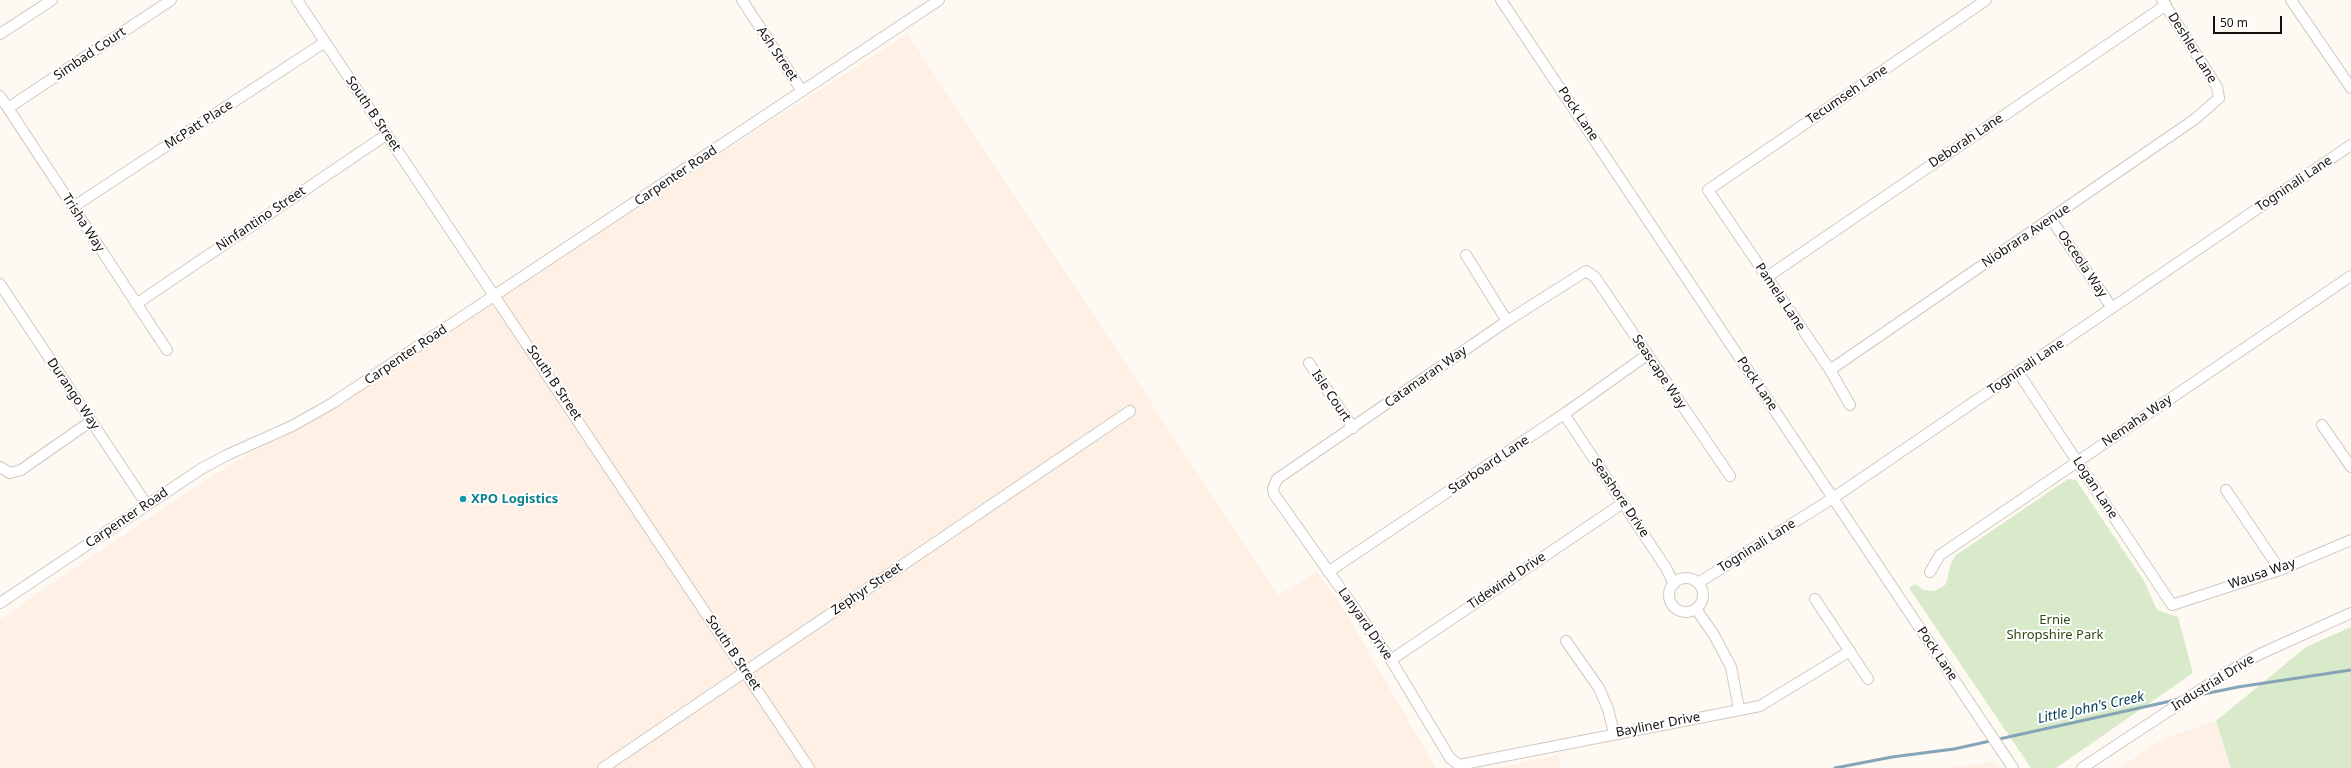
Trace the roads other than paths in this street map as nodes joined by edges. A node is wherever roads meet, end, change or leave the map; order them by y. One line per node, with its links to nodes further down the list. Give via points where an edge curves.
1 (52, 0): 10 (street)
2 (171, 0): 16 (street, Simbad Court)
3 (297, 0): 11 (street, South B Street)
4 (742, 0): 13 (street, Ash Street)
5 (939, 0): 13 (street, Ash Street)
6 (1501, 0): 48 (street, Pock Lane)
7 (1986, 0): 19 (street, Tecumseh Lane)
8 (2291, 0): 12 (street)
9 (2164, 3): 15 (street, Deshler Lane, via 2217,87); 25 (street, Deborah Lane)
10 (0, 34)
11 (325, 42): 17 (street, South B Street); 20 (street, McPatt Place)
12 (2351, 88)
13 (802, 91): 27 (street, Carpenter Road)
14 (0, 96): 16 (street, Trisha Way)
15 (2220, 98): 21 (street, Niobrara Avenue, via 2195,119)
16 (8, 108): 20 (street, Trisha Way)
17 (386, 135): 27 (street, South B Street); 28 (street, Ninfantino Street)
18 (2351, 145): 29 (street, Togninali Lane)
19 (1708, 190): 25 (street, Pamela Lane)
20 (73, 208): 28 (street, Trisha Way)
21 (2051, 219): 29 (street, Osceola Way); 34 (street, Niobrara Avenue)
22 (1466, 255): 30 (street)
23 (1586, 271): 30 (street, Catamaran Way); 32 (street, Seascape Way, via 1595,277)
24 (2351, 276): 42 (street, Nemaha Way)
25 (1767, 277): 34 (street, Pamela Lane)
26 (0, 284): 39 (street, Durango Way)
27 (495, 295): 50 (street, Carpenter Road, via 316,414 220,459); 65 (street, South B Street)
28 (136, 304): 31 (street, Trisha Way)
29 (2112, 308): 35 (street, Togninali Lane)
30 (1507, 321): 41 (street, Catamaran Way)
31 (167, 350)
32 (1647, 355): 38 (street, Starboard Lane); 45 (street, Seascape Way)
33 (1309, 363): 41 (street, Isle Court)
34 (1830, 370): 36 (street, Pamela Lane)
35 (2018, 372): 42 (street, Logan Lane); 48 (street, Togninali Lane)
36 (1850, 405)
37 (1130, 411): 65 (street, Zephyr Street)
38 (1564, 414): 49 (street, Seashore Drive); 53 (street, Starboard Lane)
39 (91, 421): 43 (street, via 21,470 10,473); 50 (street, Durango Way)
40 (2322, 425): 44 (street)
41 (1353, 428): 46 (street, Catamaran Way, via 1277,479)
42 (2078, 462): 54 (street, Nemaha Way, via 1940,555); 59 (street, Logan Lane)
43 (0, 467)
44 (2351, 468)
45 (1730, 476)
46 (1273, 489): 53 (street, Lanyard Drive)
47 (2226, 490): 52 (street)
48 (1833, 498): 55 (street, Togninali Lane); 72 (street, Pock Lane)
49 (1623, 503): 56 (street, Seashore Drive); 64 (street, Tidewind Drive)
50 (147, 505): 58 (street, Carpenter Road)
51 (2351, 540): 52 (street, Wausa Way)
52 (2280, 570): 59 (street, Wausa Way)
53 (1328, 572): 64 (street, Lanyard Drive)
54 (1930, 572)
55 (1698, 583): 56 (street, via 1690,578); 60 (street, via 1702,588 1703,600)
56 (1674, 584): 60 (street, via 1669,592 1670,602 1675,608 1682,612)
57 (1815, 599): 63 (street)
58 (0, 603)
59 (2172, 605)
60 (1696, 609): 67 (street, via 1731,667)
61 (2351, 613): 73 (street, Industrial Drive, via 2260,654 2223,675)
62 (1566, 641): 68 (street, via 1599,688)
63 (1850, 651): 66 (street); 67 (street, Bayliner Drive, via 1770,701 1760,706)
64 (1391, 660): 69 (street, Lanyard Drive)
65 (745, 672): 70 (street, Zephyr Street); 71 (street, South B Street)
66 (1868, 679)
67 (1739, 709): 68 (street, Bayliner Drive)
68 (1614, 733): 69 (street, Bayliner Drive, via 1465,764 1459,765)
69 (1454, 762)
70 (603, 768)
71 (808, 768)
72 (2013, 768)
73 (2082, 768)

